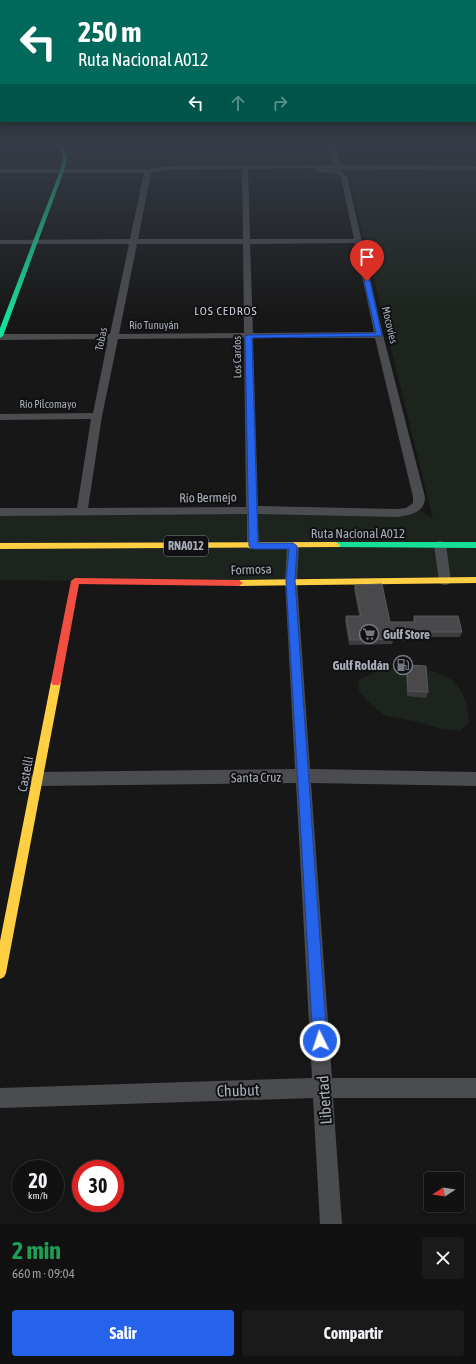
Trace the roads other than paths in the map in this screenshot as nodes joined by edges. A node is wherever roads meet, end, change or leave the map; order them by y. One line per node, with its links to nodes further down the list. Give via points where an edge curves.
1 (50, 203): 7 (main road)
2 (141, 203): 8 (street, Tobas)
3 (246, 203): 9 (street, Los Cardos)
4 (350, 203): 5 (street, Mocovíes)
5 (358, 241): 9 (street); 10 (street, Mocovíes)
6 (0, 242): 7 (street)
7 (36, 242): 8 (street); 11 (main road)
8 (133, 242): 9 (street); 13 (street, Tobas)
9 (247, 242): 12 (street, Los Cardos)
10 (379, 335): 12 (street, Río Tunuyán); 16 (street, Mocovíes, via 419,497 419,504)
11 (0, 336): 13 (street, Río Tunuyán)
12 (249, 336): 13 (street, Río Tunuyán); 17 (street, Los Cardos)
13 (113, 337): 14 (street, Tobas)
14 (97, 416): 15 (street, Río Pilcomayo); 19 (street, Tobas)
15 (0, 417)
16 (415, 508): 17 (street, Río Bermejo, via 397,513)
17 (253, 510): 19 (street, Río Bermejo); 23 (street, Los Cardos)
18 (0, 512): 19 (street, Río Bermejo)
19 (82, 512)
20 (440, 545): 21 (main road, Ruta Nacional A012 / RNA012); 24 (main road, Ruta Nacional A012 / RNA012); 28 (street)
21 (476, 545)
22 (0, 546): 23 (main road, Ruta Nacional A012 / RNA012)
23 (253, 546): 24 (main road, Ruta Nacional A012 / RNA012)
24 (293, 546): 27 (street, Libertad)
25 (476, 580): 28 (main road, Formosa)
26 (75, 581): 27 (main road, Formosa); 31 (main road, Castelli)
27 (291, 581): 28 (main road, Formosa); 29 (street, Libertad)
28 (445, 581)
29 (303, 776): 30 (street, Santa Cruz); 31 (street, Santa Cruz); 33 (street, Libertad)
30 (476, 779)
31 (37, 780): 32 (main road, Castelli)
32 (0, 973)
33 (323, 1088): 34 (street, Chubut); 35 (street, Chubut); 36 (street, Libertad)
34 (476, 1088)
35 (0, 1098)
36 (331, 1224)

